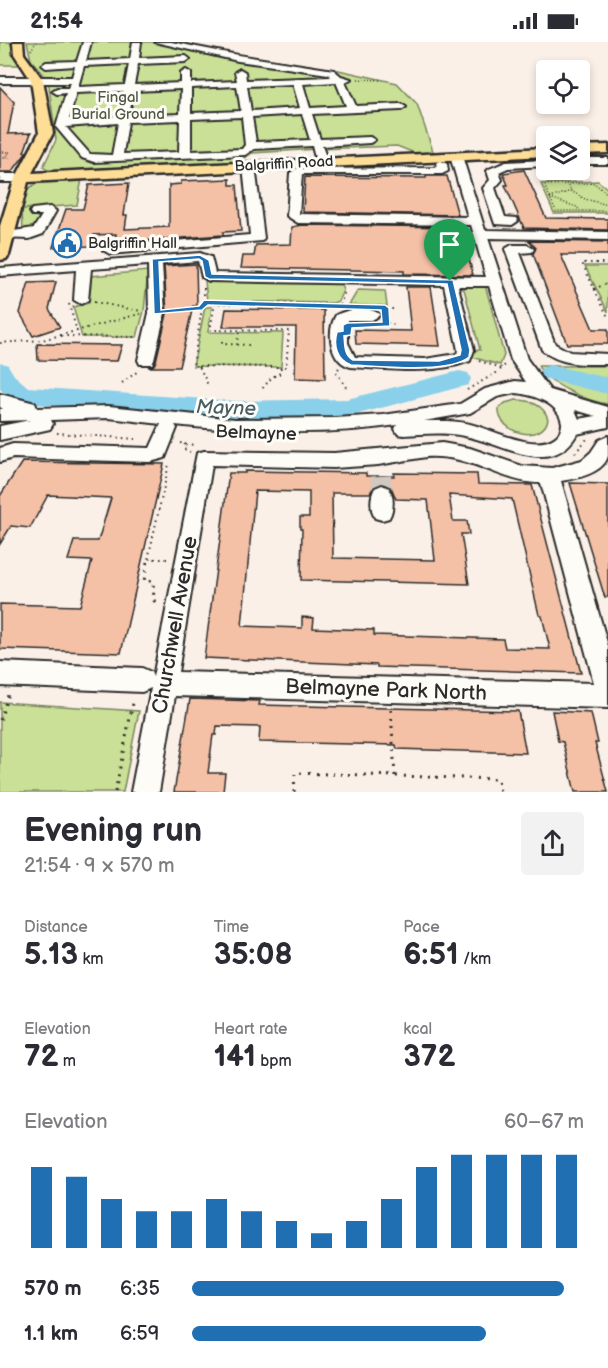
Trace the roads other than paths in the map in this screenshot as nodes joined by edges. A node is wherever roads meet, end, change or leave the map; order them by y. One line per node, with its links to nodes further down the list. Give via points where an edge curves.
1 (18, 42): 13 (main road, via 19,54)
2 (87, 42): 9 (street)
3 (137, 42): 8 (street)
4 (159, 42): 5 (street)
5 (186, 47): 6 (street); 7 (street)
6 (238, 58): 11 (street, via 323,70); 15 (street)
7 (186, 59): 8 (street); 17 (street)
8 (135, 61): 9 (street); 18 (street)
9 (80, 63): 10 (street); 16 (street)
10 (46, 65)
11 (342, 79): 14 (street); 26 (street)
12 (0, 80): 13 (street)
13 (37, 80): 16 (street); 42 (main road, via 46,133)
14 (297, 81): 15 (street); 21 (street)
15 (242, 83): 17 (street); 22 (street)
16 (74, 85): 18 (street); 19 (street); 25 (street)
17 (186, 86): 18 (street); 23 (street)
18 (130, 88): 24 (street)
19 (57, 91)
20 (401, 107): 26 (street)
21 (306, 111): 22 (street); 26 (street); 27 (street)
22 (246, 114): 23 (street); 28 (street)
23 (185, 116): 24 (street); 32 (street)
24 (124, 119): 25 (street); 34 (street)
25 (61, 122): 34 (street, via 65,133 86,156)
26 (363, 125): 27 (street)
27 (316, 143): 28 (street); 37 (street)
28 (251, 146): 32 (street, via 245,152)
29 (608, 149): 30 (main road)
30 (590, 150)
31 (536, 152): 33 (main road, Balgriffin Road)
32 (185, 154): 34 (street)
33 (456, 156): 37 (main road, Balgriffin Road); 45 (street)
34 (117, 157)
35 (590, 161): 36 (street)
36 (608, 161)
37 (322, 162): 40 (main road, Balgriffin Road)
38 (441, 164): 45 (street, via 442,171 300,171 296,173 293,216)
39 (536, 164): 44 (street, via 506,165 493,171 496,180 489,188 500,221)
40 (249, 166): 42 (main road, Balgriffin Road); 49 (street, via 257,238)
41 (0, 178): 42 (street)
42 (23, 178): 46 (main road)
43 (36, 212): 46 (street, via 50,211 40,232)
44 (512, 221)
45 (478, 228): 47 (street); 55 (street)
46 (5, 236): 50 (main road)
47 (608, 236)
48 (526, 249): 58 (street, via 512,249 548,346 565,358)
49 (111, 250)
50 (0, 255)
51 (155, 260): 52 (street); 54 (street, via 200,257 206,260 209,277); 59 (street, via 157,313)
52 (84, 266): 53 (street); 56 (street)
53 (0, 272)
54 (450, 281): 55 (street); 57 (street, via 466,350 464,357 456,361 345,359 341,352 341,318)
55 (495, 282): 60 (street)
56 (80, 302)
57 (378, 317)
58 (608, 359)
59 (146, 360)
60 (510, 364): 61 (street, via 514,372); 62 (street)
61 (500, 389): 62 (street, via 514,387); 63 (street, Belmayne)
62 (549, 396): 66 (street); 71 (street, via 565,408)
63 (483, 399): 65 (street, Belmayne, via 451,412 335,424 235,425); 75 (street, Belmayne, via 480,418 495,437)
64 (0, 400): 65 (street, via 33,408)
65 (108, 412): 67 (street, Belmayne)
66 (608, 413)
67 (0, 415)
68 (76, 421): 70 (street, Belmayne); 72 (street); 74 (street, Belmayne)
69 (608, 421): 71 (street, Belmayne)
70 (0, 422)
71 (571, 429): 75 (street, Belmayne, via 566,439 542,449)
72 (0, 433)
73 (600, 438): 77 (street, via 598,457 587,466)
74 (163, 441): 75 (street, Belmayne, via 444,428 468,430); 76 (street, via 150,455 13,451)
75 (509, 444)
76 (0, 455)
77 (549, 475): 79 (street, Churchwell Avenue, via 507,471 464,452 421,451 381,485 275,462 200,452); 80 (street)
78 (8, 674): 79 (street, Belmayne Park North)
79 (148, 681): 81 (street, Belmayne Park North); 82 (street, Churchwell Avenue)
80 (608, 689)
81 (608, 696)
82 (145, 792)

